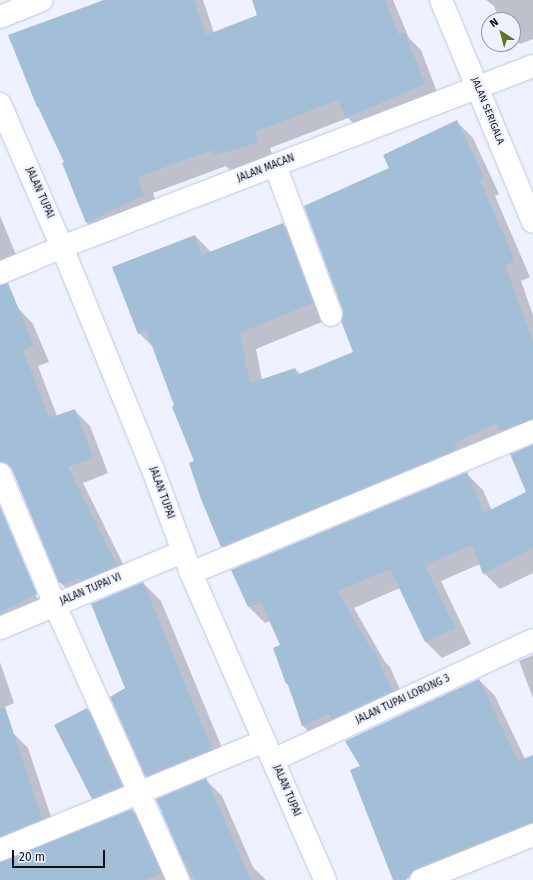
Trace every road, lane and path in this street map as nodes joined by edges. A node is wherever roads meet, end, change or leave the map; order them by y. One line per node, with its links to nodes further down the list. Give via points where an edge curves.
1 (42, 0): 3 (street)
2 (441, 0): 5 (street, JALAN SERIGALA)
3 (0, 17)
4 (533, 66): 5 (street, JALAN MACAN)
5 (478, 88): 7 (street, JALAN MACAN); 8 (street, JALAN SERIGALA)
6 (0, 104): 9 (street, JALAN TUPAI)
7 (275, 165): 9 (street, JALAN MACAN); 11 (street)
8 (533, 222)
9 (62, 247): 10 (street, JALAN MACAN); 14 (street, JALAN TUPAI, via 153,470)
10 (0, 274)
11 (331, 315)
12 (533, 431): 15 (street)
13 (0, 474): 16 (street)
14 (182, 552): 15 (street, JALAN TUPAI); 16 (street, JALAN TUPAI VI)
15 (191, 573): 19 (street, JALAN TUPAI)
16 (55, 605): 17 (street, JALAN TUPAI VI); 20 (street)
17 (0, 628)
18 (533, 640): 19 (street, JALAN TUPAI LORONG 3)
19 (268, 750): 20 (street, JALAN TUPAI LORONG 3); 24 (street, JALAN TUPAI)
20 (138, 793): 22 (street, JALAN TUPAI LORONG 3); 23 (street)
21 (533, 835): 25 (street)
22 (0, 850)
23 (178, 880)
24 (325, 880)
25 (421, 880)

